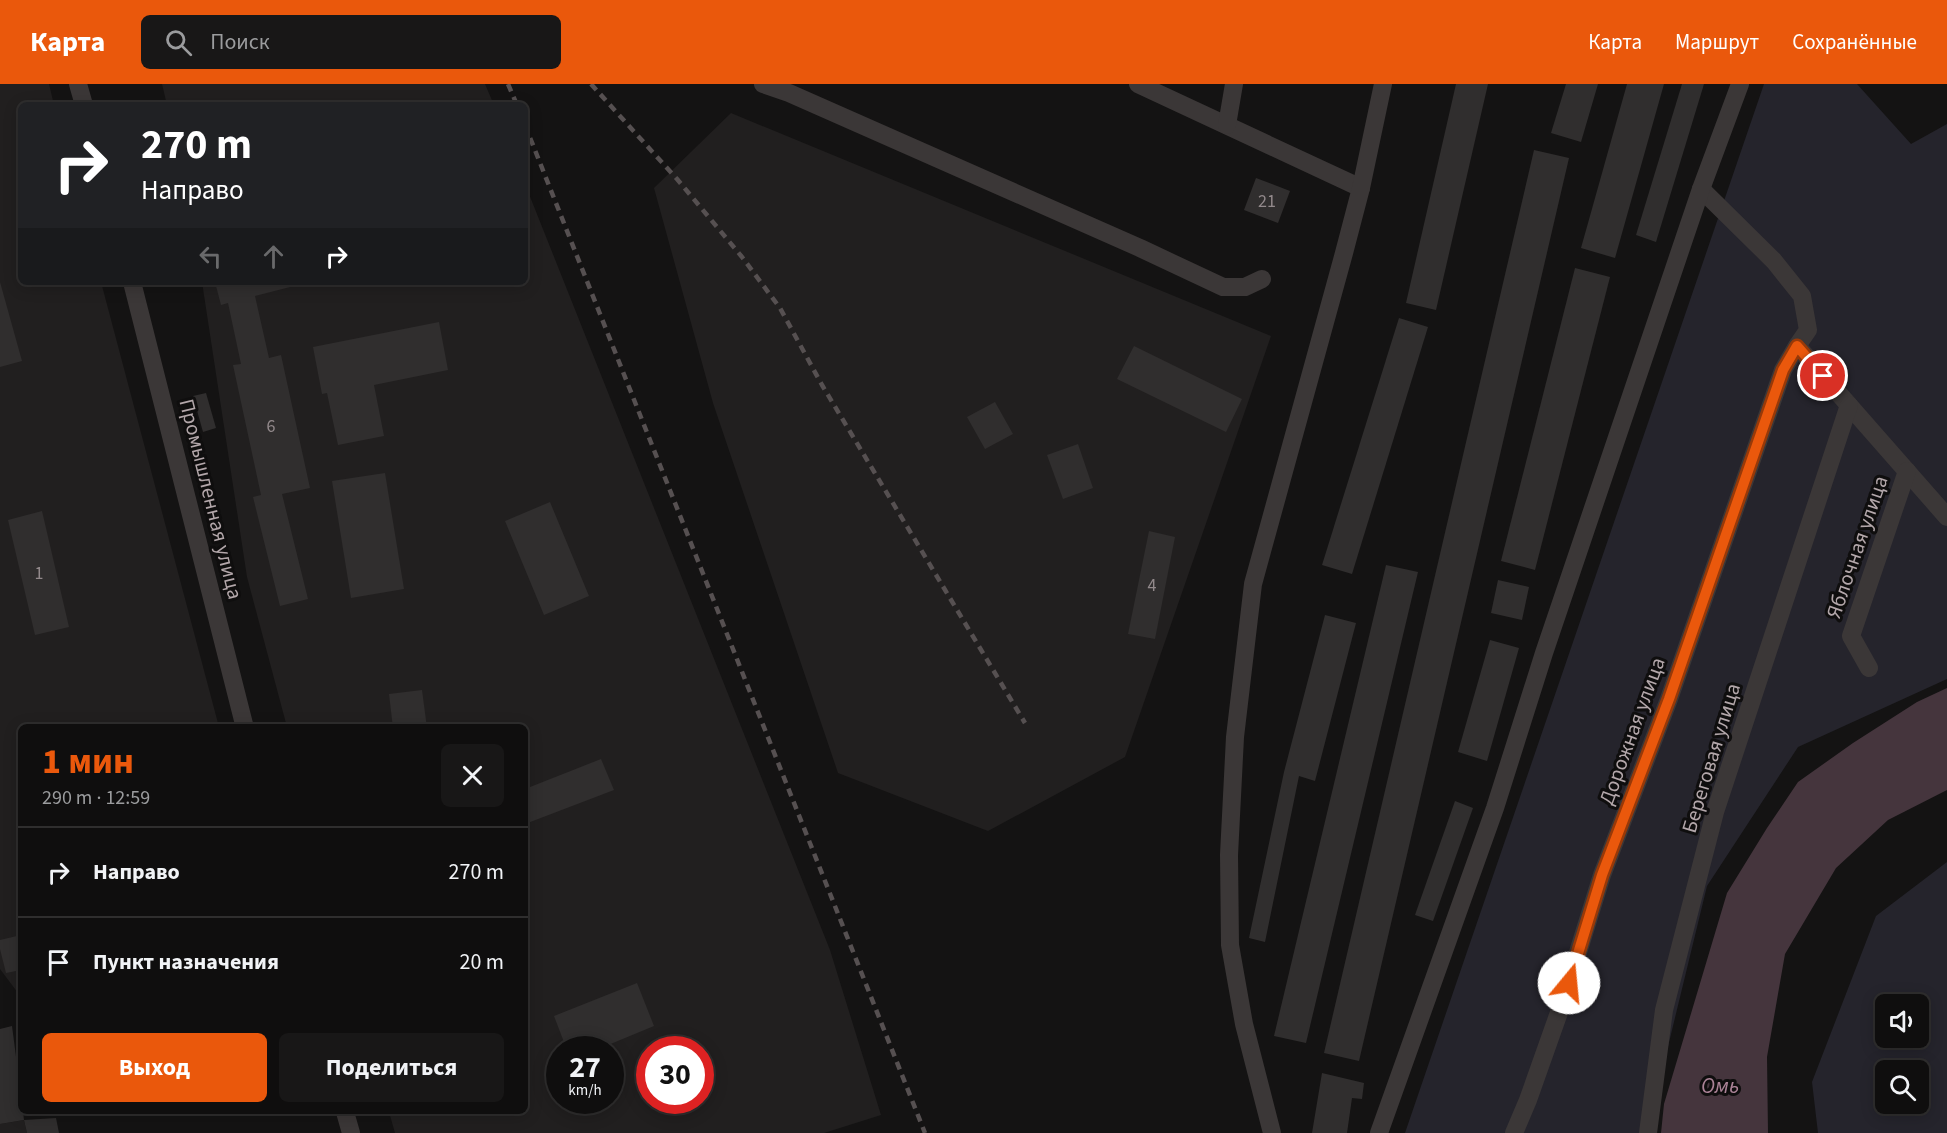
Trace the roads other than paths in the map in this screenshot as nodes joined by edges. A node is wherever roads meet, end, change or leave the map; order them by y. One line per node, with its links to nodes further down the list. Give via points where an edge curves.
1 (78, 84): 7 (street)
2 (763, 84): 11 (street, via 1223,287 1245,287)
3 (1138, 84): 8 (street)
4 (1234, 84): 8 (street)
5 (1383, 84): 9 (street)
6 (1740, 84): 10 (street)
7 (83, 102)
8 (1227, 125): 9 (street)
9 (1361, 188): 21 (street, via 1253,584 1235,737 1229,855 1230,945 1244,1024)
10 (1701, 189): 13 (street, Дорожная улица, via 1774,261 1802,296 1808,330); 22 (street, via 1496,808)
11 (1262, 279)
12 (133, 285): 18 (street, Промышленная улица)
13 (1797, 346): 14 (street); 23 (street, Дорожная улица, via 1783,370)
14 (1849, 405): 15 (street); 24 (street, Береговая улица, via 1715,812 1664,1010)
15 (1907, 471): 16 (street); 17 (street, Яблочная улица, via 1851,636)
16 (1943, 506)
17 (1869, 668)
18 (244, 724)
19 (346, 1114): 20 (street)
20 (351, 1133)
21 (1272, 1133)
22 (1379, 1133)
23 (1514, 1133)
24 (1648, 1133)

